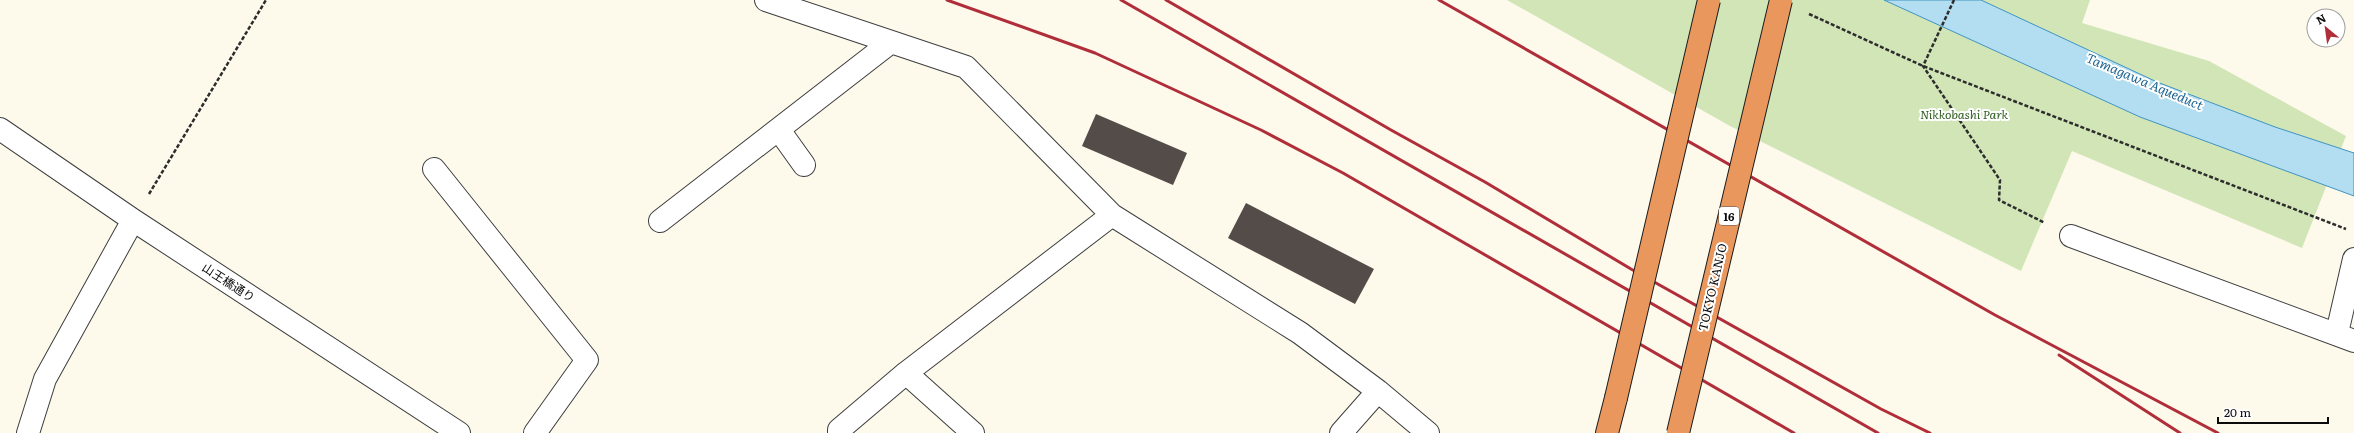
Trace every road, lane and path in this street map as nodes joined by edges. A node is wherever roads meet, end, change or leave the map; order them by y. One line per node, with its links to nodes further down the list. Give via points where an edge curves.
1 (266, 0): 14 (path)
2 (766, 0): 7 (street)
3 (1709, 0): 29 (highway, bridge)
4 (1781, 0): 30 (highway, TOKYO KANJO / 16, bridge)
5 (1954, 0): 8 (path)
6 (1808, 13): 8 (path)
7 (891, 42): 10 (street); 13 (street, via 966,67)
8 (1923, 66): 16 (path); 17 (path, via 2000,180 1999,200)
9 (0, 129): 14 (street, 山王橋通り)
10 (779, 130): 11 (street); 15 (street)
11 (804, 165)
12 (434, 169): 24 (street, via 587,360)
13 (1112, 215): 20 (street); 21 (street, via 1300,333)
14 (133, 220): 22 (street, via 45,379); 23 (street, 山王橋通り)
15 (660, 221)
16 (2347, 230)
17 (2071, 236): 19 (street)
18 (2354, 258): 19 (street)
19 (2345, 337)
20 (906, 373): 25 (street, via 839,430); 26 (street)
21 (1378, 391): 27 (street); 28 (street)
22 (33, 431)
23 (459, 433)
24 (535, 433)
25 (839, 433)
26 (972, 433)
27 (1341, 433)
28 (1428, 433)
29 (1607, 433)
30 (1678, 433)

